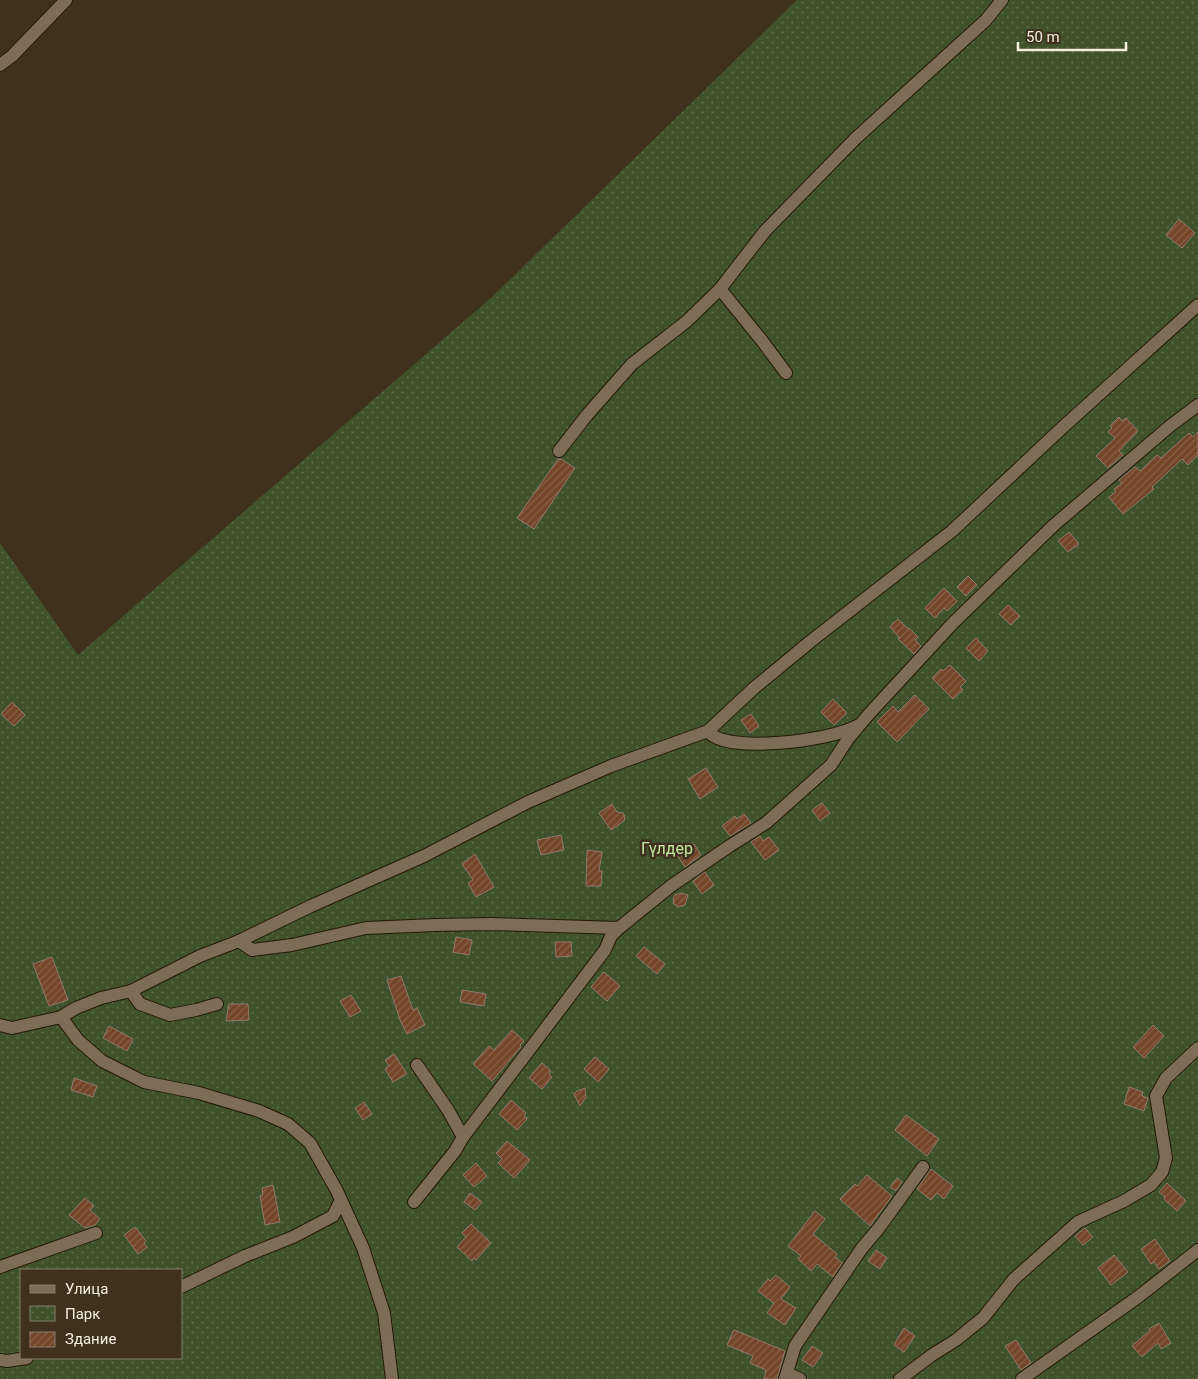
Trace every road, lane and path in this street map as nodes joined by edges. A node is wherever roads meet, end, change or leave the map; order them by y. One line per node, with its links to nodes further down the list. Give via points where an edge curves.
1 (66, 0): 3 (street)
2 (1002, 0): 4 (street, via 986,20 856,138 771,224)
3 (0, 66)
4 (720, 290): 6 (street); 8 (street, via 632,364)
5 (1198, 305): 10 (street, via 952,531 811,641)
6 (786, 373)
7 (1198, 405): 9 (street, via 1054,525 953,623)
8 (559, 451)
9 (861, 724): 10 (street, via 826,736 768,744 735,742 712,736); 11 (street, via 831,765 766,823 672,886)
10 (708, 731): 12 (street, via 611,766 528,802 424,856)
11 (619, 928): 12 (street, via 481,924 366,928 292,945 252,950); 19 (street)
12 (239, 941): 13 (street, via 200,956)
13 (131, 992): 14 (street, via 140,1004 170,1015); 15 (street, via 101,998)
14 (217, 1004)
15 (61, 1017): 16 (street, via 12,1028); 21 (street, via 78,1040 102,1061 144,1082 198,1093 259,1111 288,1124 310,1143)
16 (0, 1025)
17 (1198, 1048): 32 (street, via 1166,1078 1156,1096 1166,1158 1162,1172 1151,1184 1124,1201 1078,1222 1014,1279 983,1318)
18 (417, 1065): 19 (street)
19 (463, 1137): 22 (street)
20 (923, 1167): 29 (street, via 804,1332 795,1346)
21 (341, 1200): 26 (street, via 333,1216); 30 (street, via 364,1248 384,1313)
22 (414, 1202)
23 (96, 1233): 25 (street)
24 (1198, 1250): 33 (street)
25 (0, 1267)
26 (182, 1287)
27 (20, 1359): 28 (street)
28 (0, 1360)
29 (786, 1376): 31 (street)
30 (392, 1379)
31 (800, 1379)
32 (900, 1379)
33 (1022, 1379)

